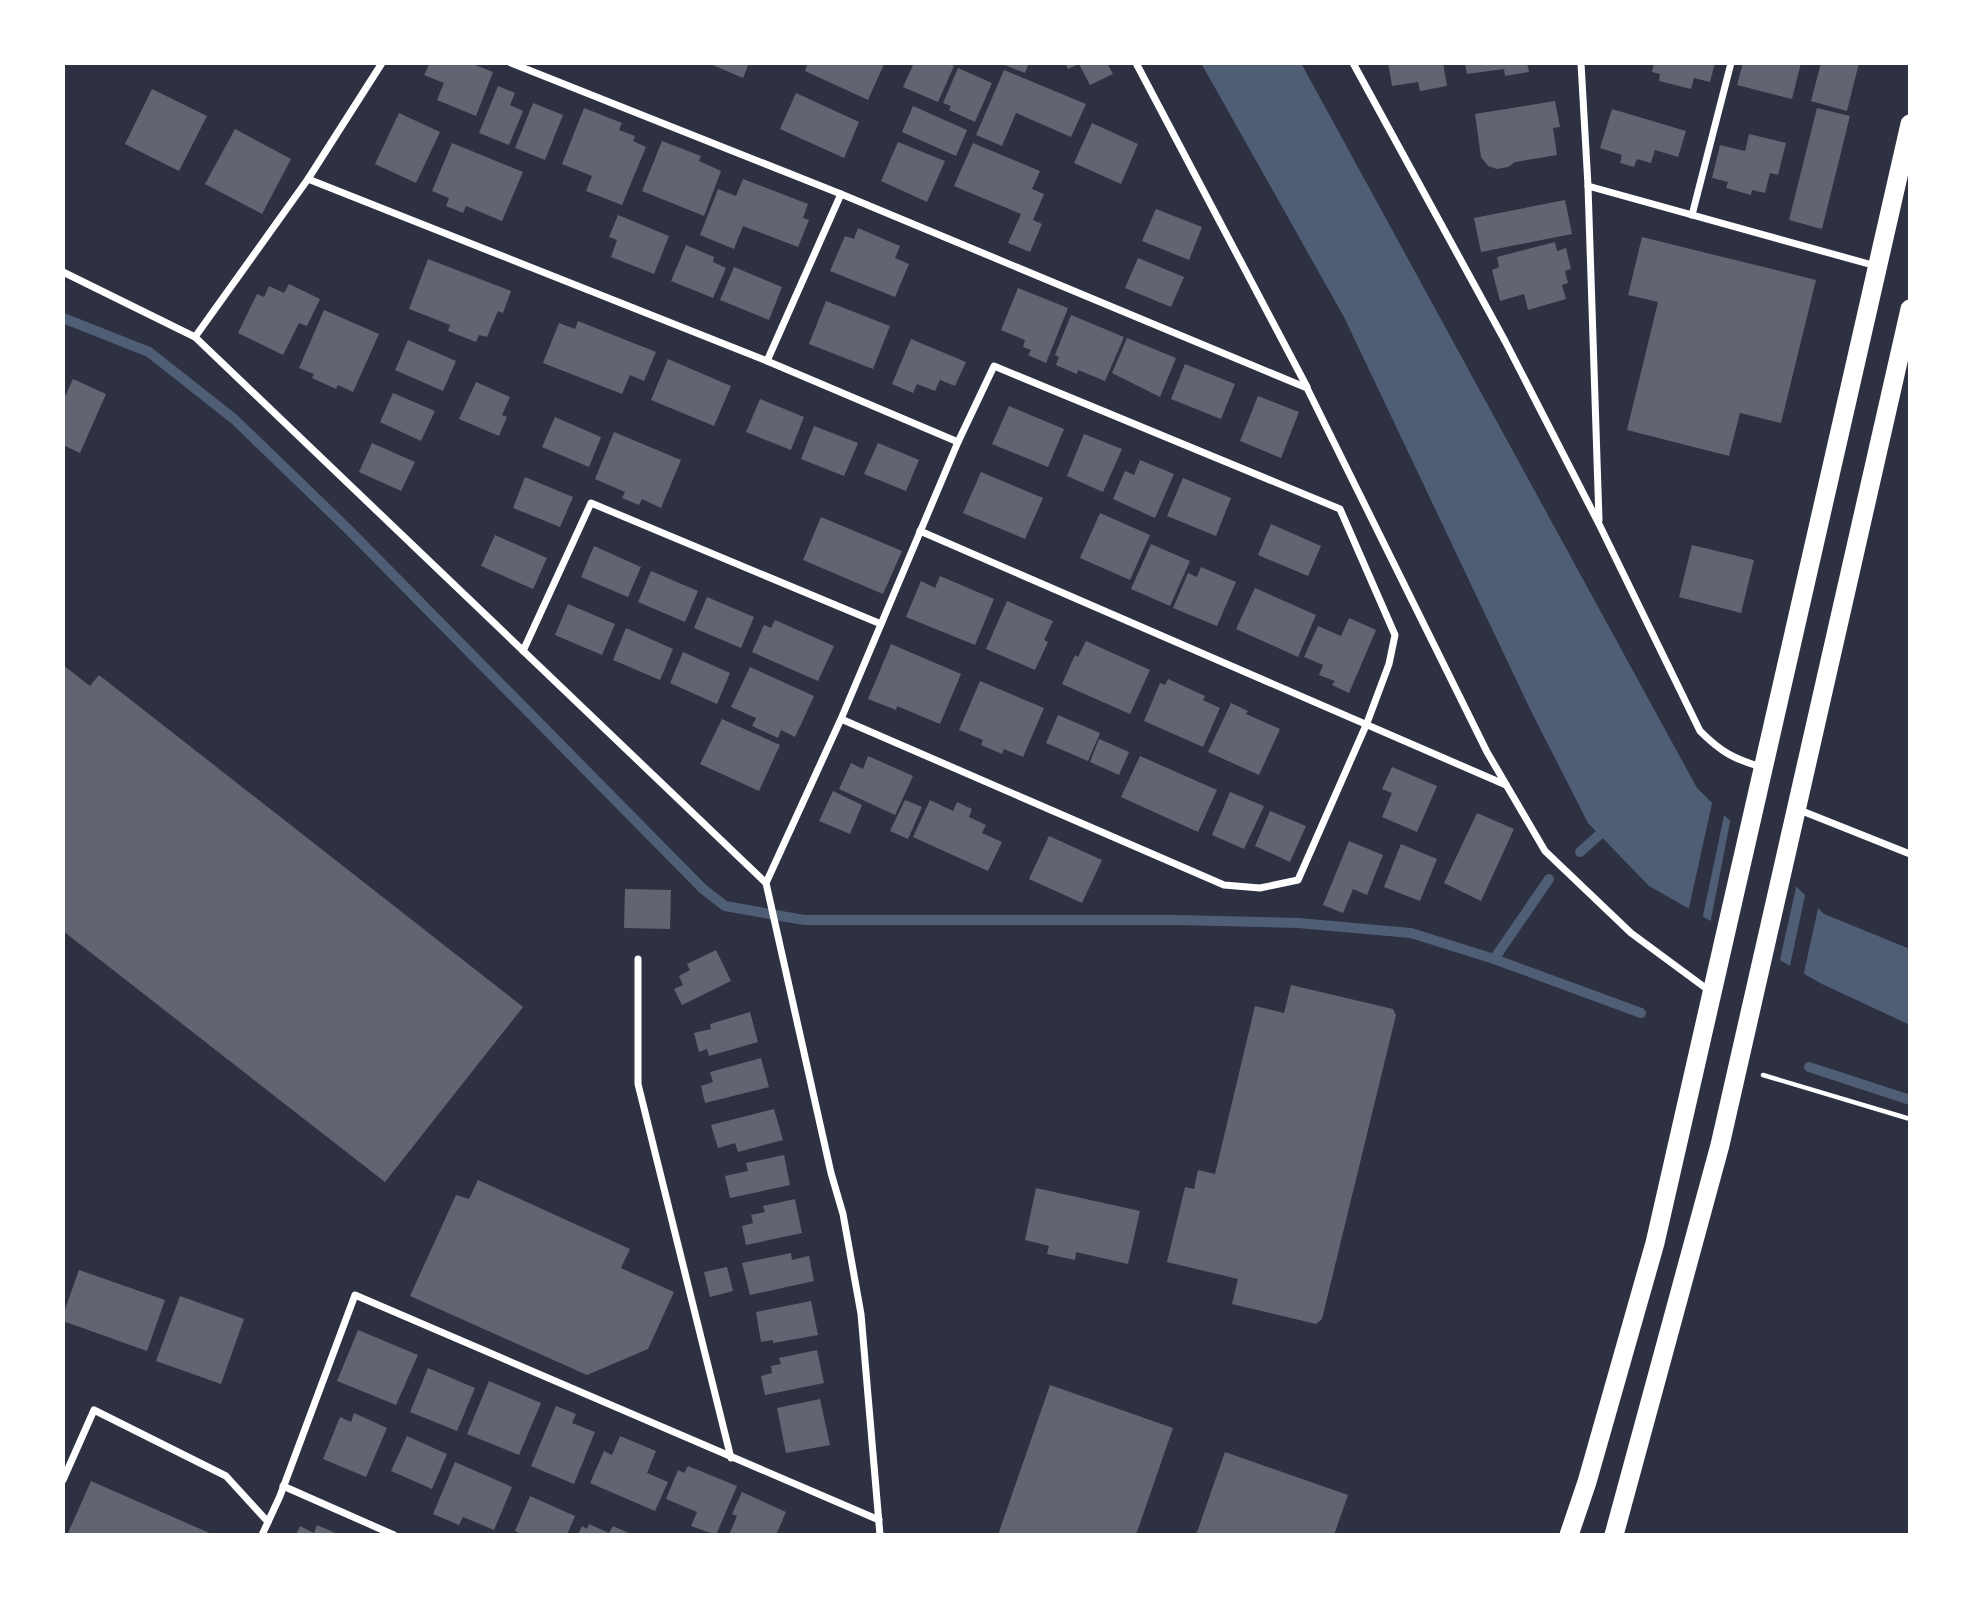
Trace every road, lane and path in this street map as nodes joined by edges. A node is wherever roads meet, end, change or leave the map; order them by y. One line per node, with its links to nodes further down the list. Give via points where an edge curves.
1 (382, 63): 8 (street)
2 (511, 63): 10 (street)
3 (1136, 63): 17 (street)
4 (1353, 63): 19 (street)
5 (1581, 63): 9 (street)
6 (1731, 63): 11 (street)
7 (1910, 124): 12 (highway)
8 (308, 179): 15 (street); 16 (street)
9 (1588, 186): 11 (street); 19 (street)
10 (841, 194): 16 (street); 17 (street)
11 (1692, 215): 12 (street)
12 (1877, 266): 25 (highway)
13 (63, 272): 15 (street)
14 (1910, 309): 27 (highway)
15 (195, 337): 22 (street)
16 (767, 361): 18 (street)
17 (1307, 388): 26 (street)
18 (958, 442): 20 (street); 24 (street, via 994,366 1340,509 1395,635)
19 (1599, 524): 25 (street, via 1700,731 1734,759)
20 (920, 531): 21 (street); 24 (street)
21 (881, 624): 22 (street, via 591,503); 23 (street)
22 (523, 651): 29 (street)
23 (841, 719): 24 (street, via 1224,885 1261,888 1298,880); 29 (street)
24 (1367, 723): 26 (street)
25 (1762, 768): 31 (highway)
26 (1506, 785): 31 (street, via 1545,851 1631,933)
27 (1793, 817): 28 (street); 32 (highway)
28 (1910, 854)
29 (766, 883): 37 (street, via 859,1301)
30 (638, 959): 34 (street, via 639,1084)
31 (1711, 992): 42 (highway, via 1655,1243)
32 (1738, 1066): 33 (path); 43 (highway)
33 (1910, 1119)
34 (731, 1458): 36 (street, via 355,1294); 37 (street)
35 (63, 1480): 38 (street, via 94,1410 226,1476)
36 (283, 1486): 38 (street); 40 (street)
37 (879, 1520): 41 (street)
38 (268, 1522): 39 (street)
39 (262, 1535)
40 (394, 1535)
41 (880, 1535)
42 (1569, 1535)
43 (1614, 1535)

